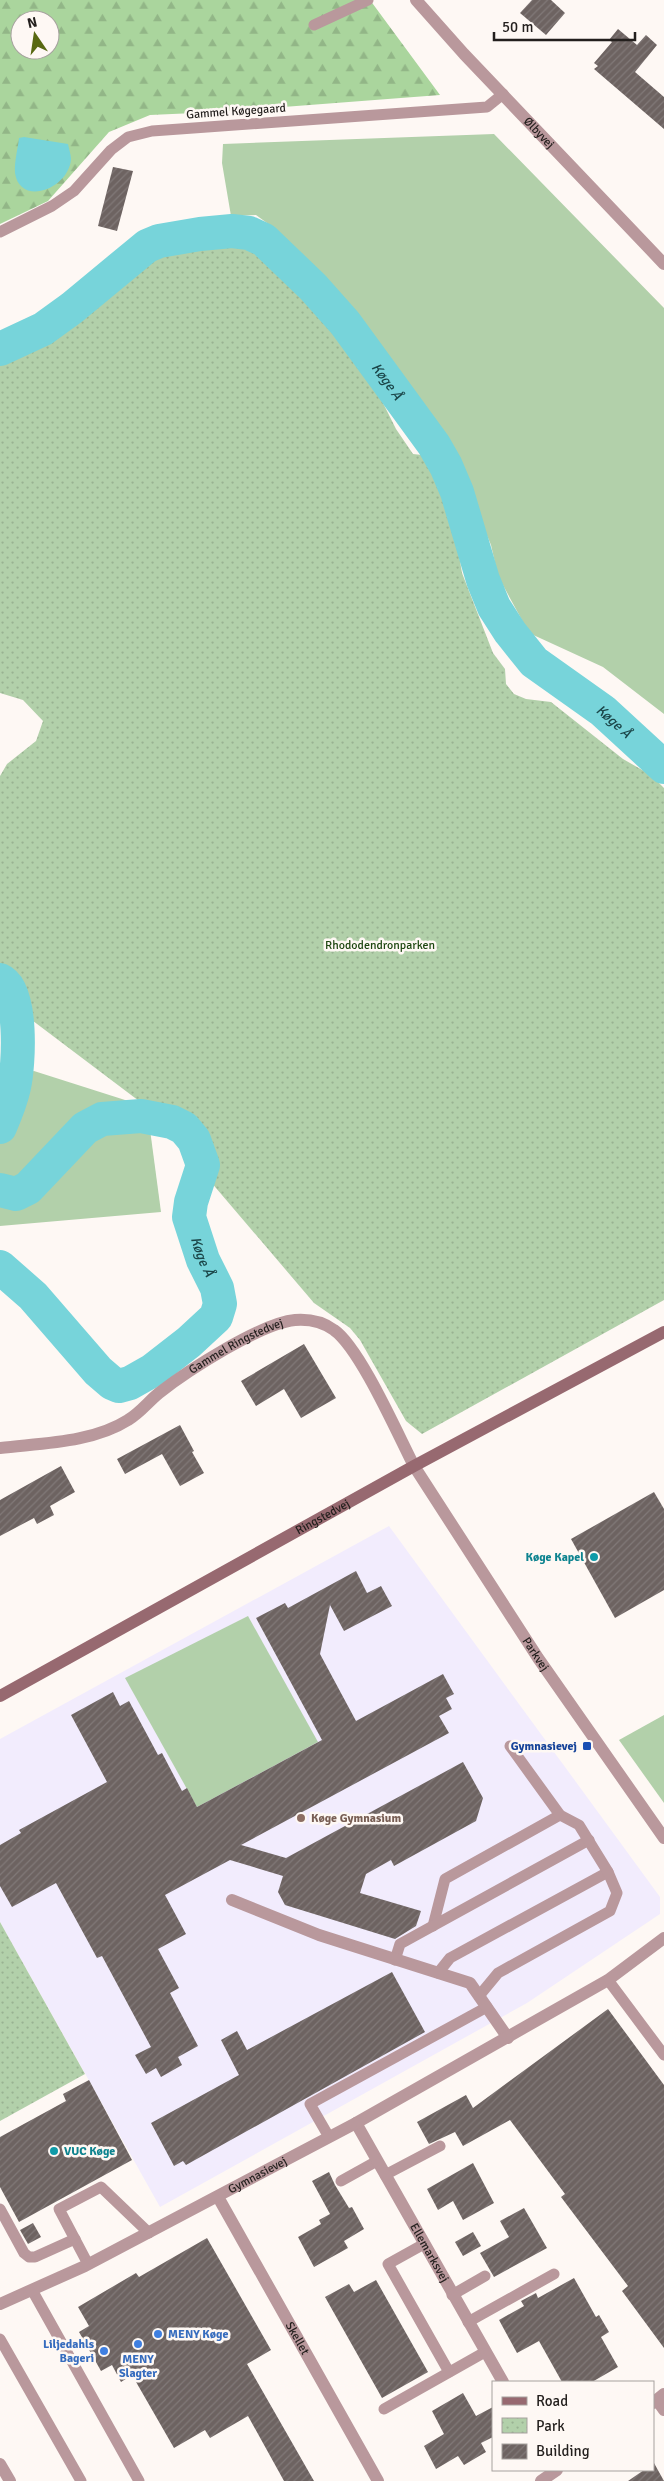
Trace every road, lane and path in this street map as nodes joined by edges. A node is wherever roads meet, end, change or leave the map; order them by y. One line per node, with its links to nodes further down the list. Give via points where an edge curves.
1 (368, 0): 3 (lane)
2 (416, 0): 4 (street, Ølbyvej)
3 (314, 25)
4 (503, 94): 5 (lane, Gammel Køgegaard, via 487,107 152,131 128,138 111,150 74,191); 6 (street, Ølbyvej)
5 (0, 232)
6 (664, 264)
7 (664, 1332): 9 (main road, Ringstedvej)
8 (664, 1339): 9 (main road, Ringstedvej)
9 (646, 1342): 11 (main road, Ringstedvej)
10 (0, 1448): 11 (street, Gammel Ringstedvej, via 84,1438 128,1421 160,1392 212,1356 275,1325 295,1320 321,1322 336,1331 353,1349)
11 (414, 1466): 12 (main road, Ringstedvej); 15 (street, Parkvej, via 538,1658)
12 (0, 1696)
13 (510, 1746): 14 (lane)
14 (560, 1815): 16 (lane, via 579,1824); 19 (lane, via 445,1879)
15 (664, 1838)
16 (589, 1840): 17 (lane); 19 (lane)
17 (608, 1872): 22 (lane, via 450,1958); 24 (lane, via 617,1893 610,1911 498,1973)
18 (232, 1900): 21 (street, via 319,1935)
19 (432, 1926): 21 (lane, via 400,1944)
20 (664, 1938): 23 (street, Gymnasievej)
21 (395, 1960): 22 (street)
22 (438, 1973): 24 (street, via 470,1983)
23 (608, 1980): 26 (street, Gymnasievej); 27 (lane)
24 (479, 1996): 25 (street)
25 (487, 2007): 26 (street); 29 (lane, via 310,2104)
26 (508, 2038): 28 (street, Gymnasievej)
27 (664, 2055)
28 (356, 2123): 29 (street, Gymnasievej); 31 (street, Ellemarksvej)
29 (329, 2138): 34 (street, Gymnasievej)
30 (440, 2146): 32 (lane)
31 (377, 2161): 32 (street, Ellemarksvej); 33 (lane)
32 (385, 2175): 38 (street, Ellemarksvej)
33 (342, 2181)
34 (218, 2197): 36 (street, Gymnasievej); 56 (street, Skellet)
35 (0, 2208): 37 (lane, via 28,2257 35,2257)
36 (149, 2233): 37 (lane, via 101,2187 59,2210); 39 (street, Gymnasievej)
37 (75, 2239): 39 (lane)
38 (424, 2244): 43 (street, Ellemarksvej); 48 (lane, via 388,2264)
39 (88, 2264): 42 (street, Gymnasievej)
40 (554, 2274): 45 (lane)
41 (485, 2276): 43 (lane)
42 (32, 2290): 44 (street, Gymnasievej); 55 (lane)
43 (452, 2295): 45 (street, Ellemarksvej)
44 (0, 2304)
45 (468, 2322): 47 (street, Ellemarksvej)
46 (0, 2340): 54 (lane)
47 (485, 2352): 48 (lane); 49 (street, Ellemarksvej)
48 (449, 2372): 50 (lane)
49 (502, 2381)
50 (384, 2409)
51 (0, 2464): 53 (street)
52 (556, 2471): 57 (street)
53 (10, 2481)
54 (81, 2481)
55 (139, 2481)
56 (378, 2481)
57 (542, 2481)

